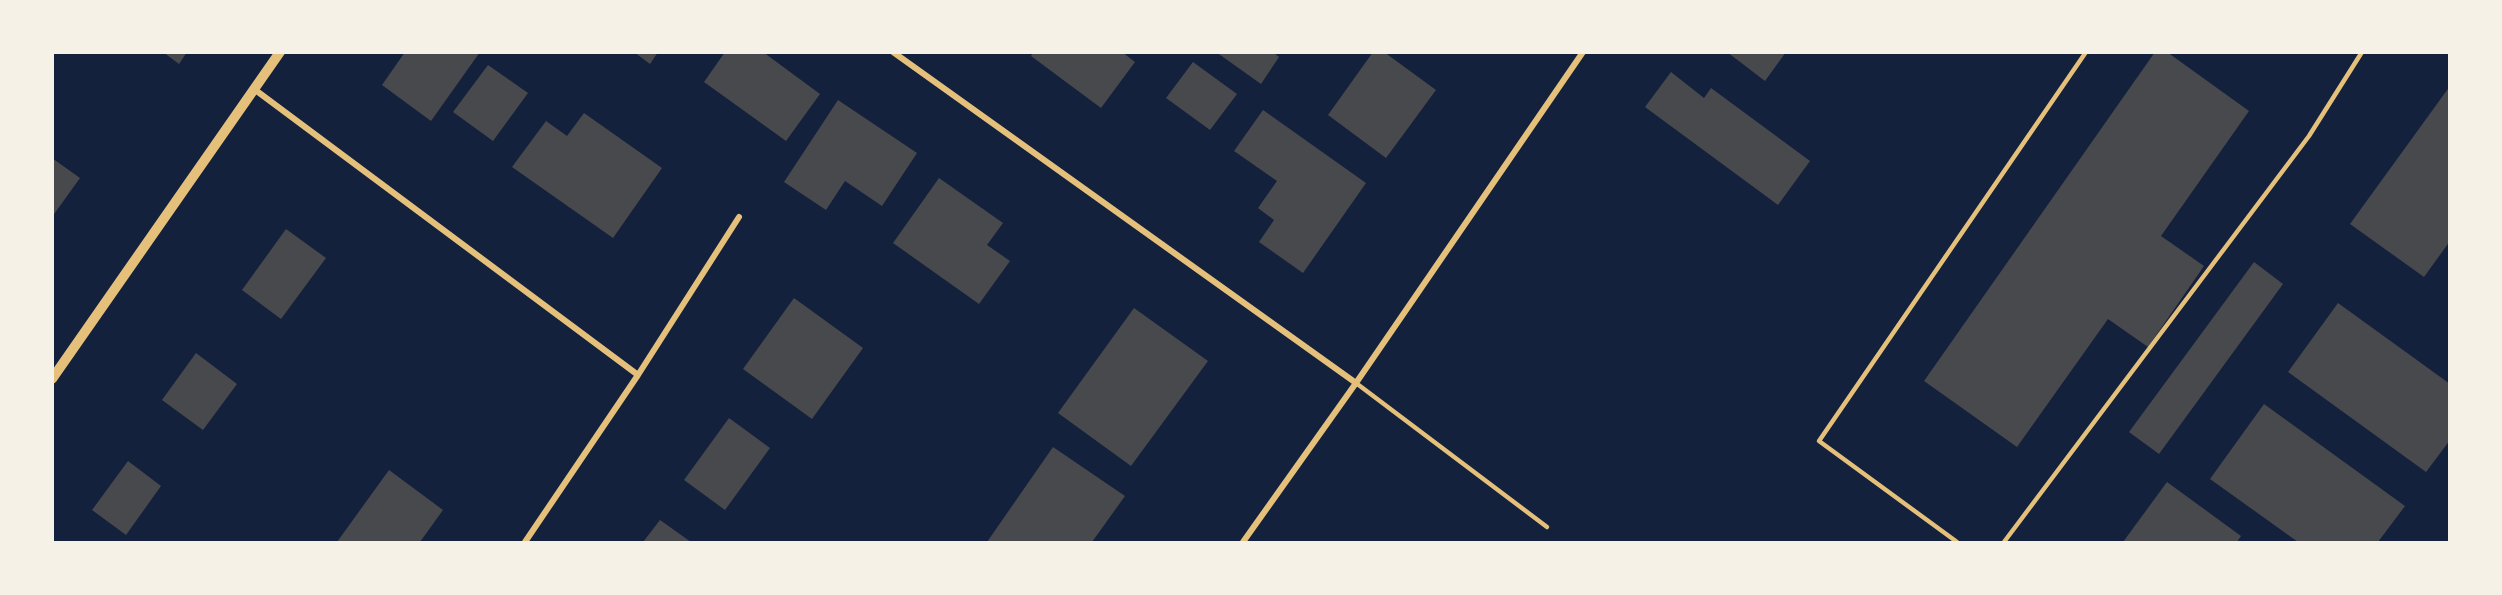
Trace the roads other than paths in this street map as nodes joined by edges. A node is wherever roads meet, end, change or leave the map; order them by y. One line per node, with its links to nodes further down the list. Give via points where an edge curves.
1 (280, 52): 6 (street)
2 (893, 52): 10 (street)
3 (1583, 52): 10 (street)
4 (2086, 52): 14 (lane, via 1819,441)
5 (2362, 52): 15 (lane, via 2309,135)
6 (254, 90): 8 (street); 9 (street)
7 (739, 217): 9 (street)
8 (54, 375)
9 (638, 375): 12 (street)
10 (1356, 382): 11 (lane); 13 (street)
11 (1547, 527)
12 (525, 543)
13 (1243, 543)
14 (1957, 543)
15 (2004, 543)

